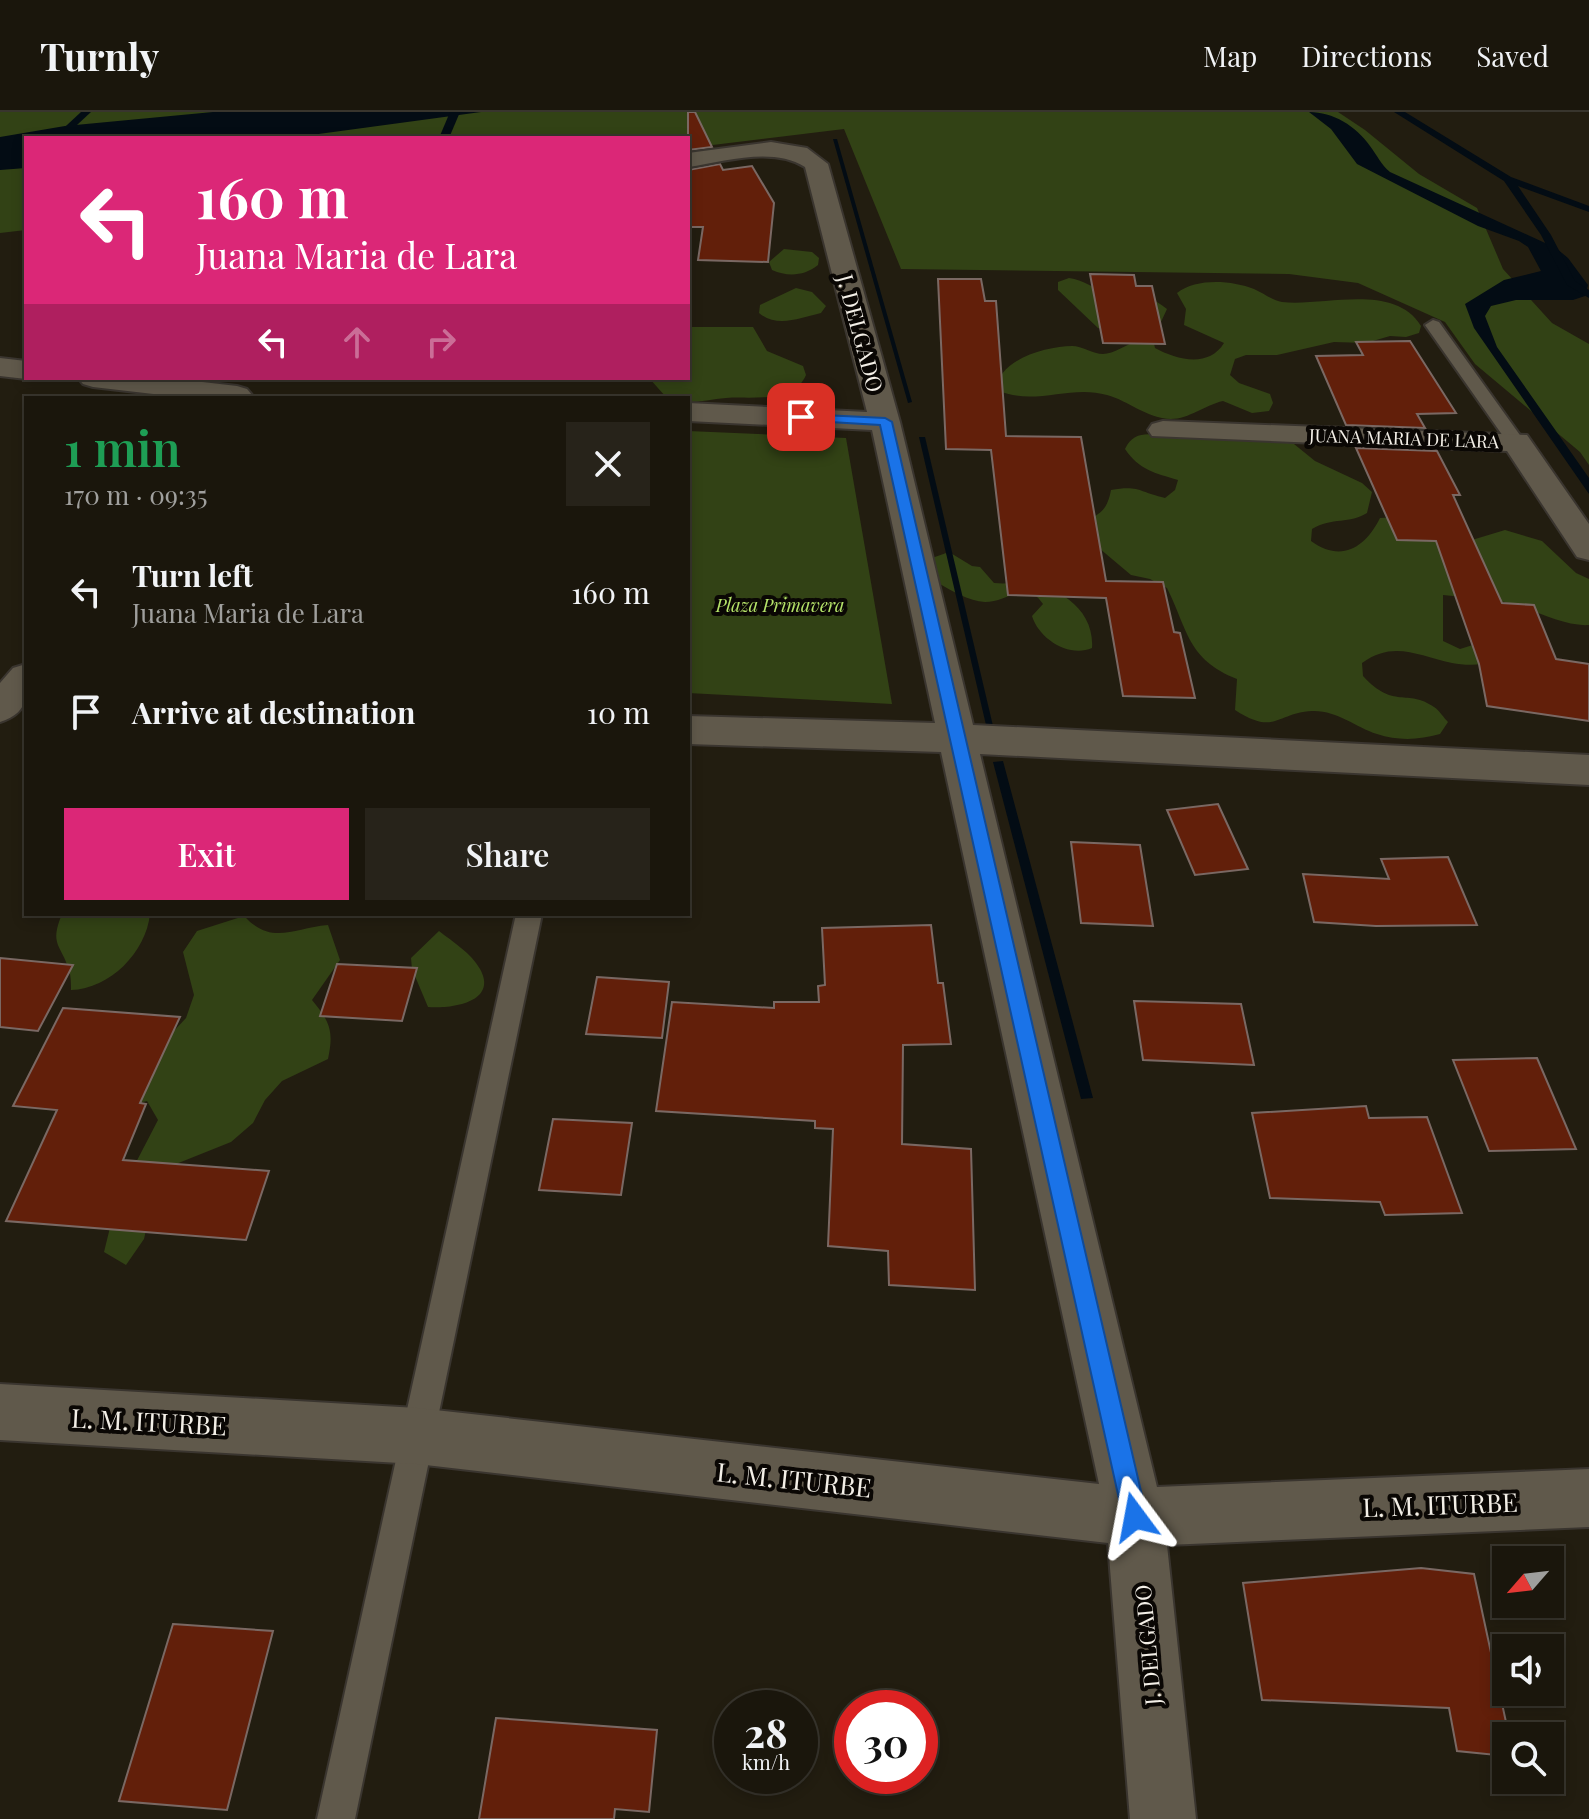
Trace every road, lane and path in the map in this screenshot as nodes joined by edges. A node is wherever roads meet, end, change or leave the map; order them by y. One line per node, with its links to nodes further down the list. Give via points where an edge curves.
1 (690, 160): 8 (street, J. DELGADO, via 771,149 799,153 816,164)
2 (1433, 325): 10 (lane)
3 (0, 367): 4 (street)
4 (24, 370)
5 (118, 380): 6 (street)
6 (241, 390)
7 (690, 412): 8 (street)
8 (885, 422): 13 (street, J. DELGADO)
9 (1163, 430): 10 (street, JUANA MARIA DE LARA)
10 (1516, 442): 11 (street, JUANA MARIA DE LARA)
11 (1589, 549)
12 (690, 730): 13 (street)
13 (956, 738): 14 (street); 19 (street, J. DELGADO)
14 (1589, 770)
15 (529, 916): 17 (lane)
16 (0, 1412): 17 (street, L. M. ITURBE)
17 (417, 1436): 19 (street, L. M. ITURBE); 20 (lane)
18 (1589, 1498): 19 (street, L. M. ITURBE)
19 (1135, 1517): 21 (street, J. DELGADO)
20 (336, 1819)
21 (1163, 1819)

